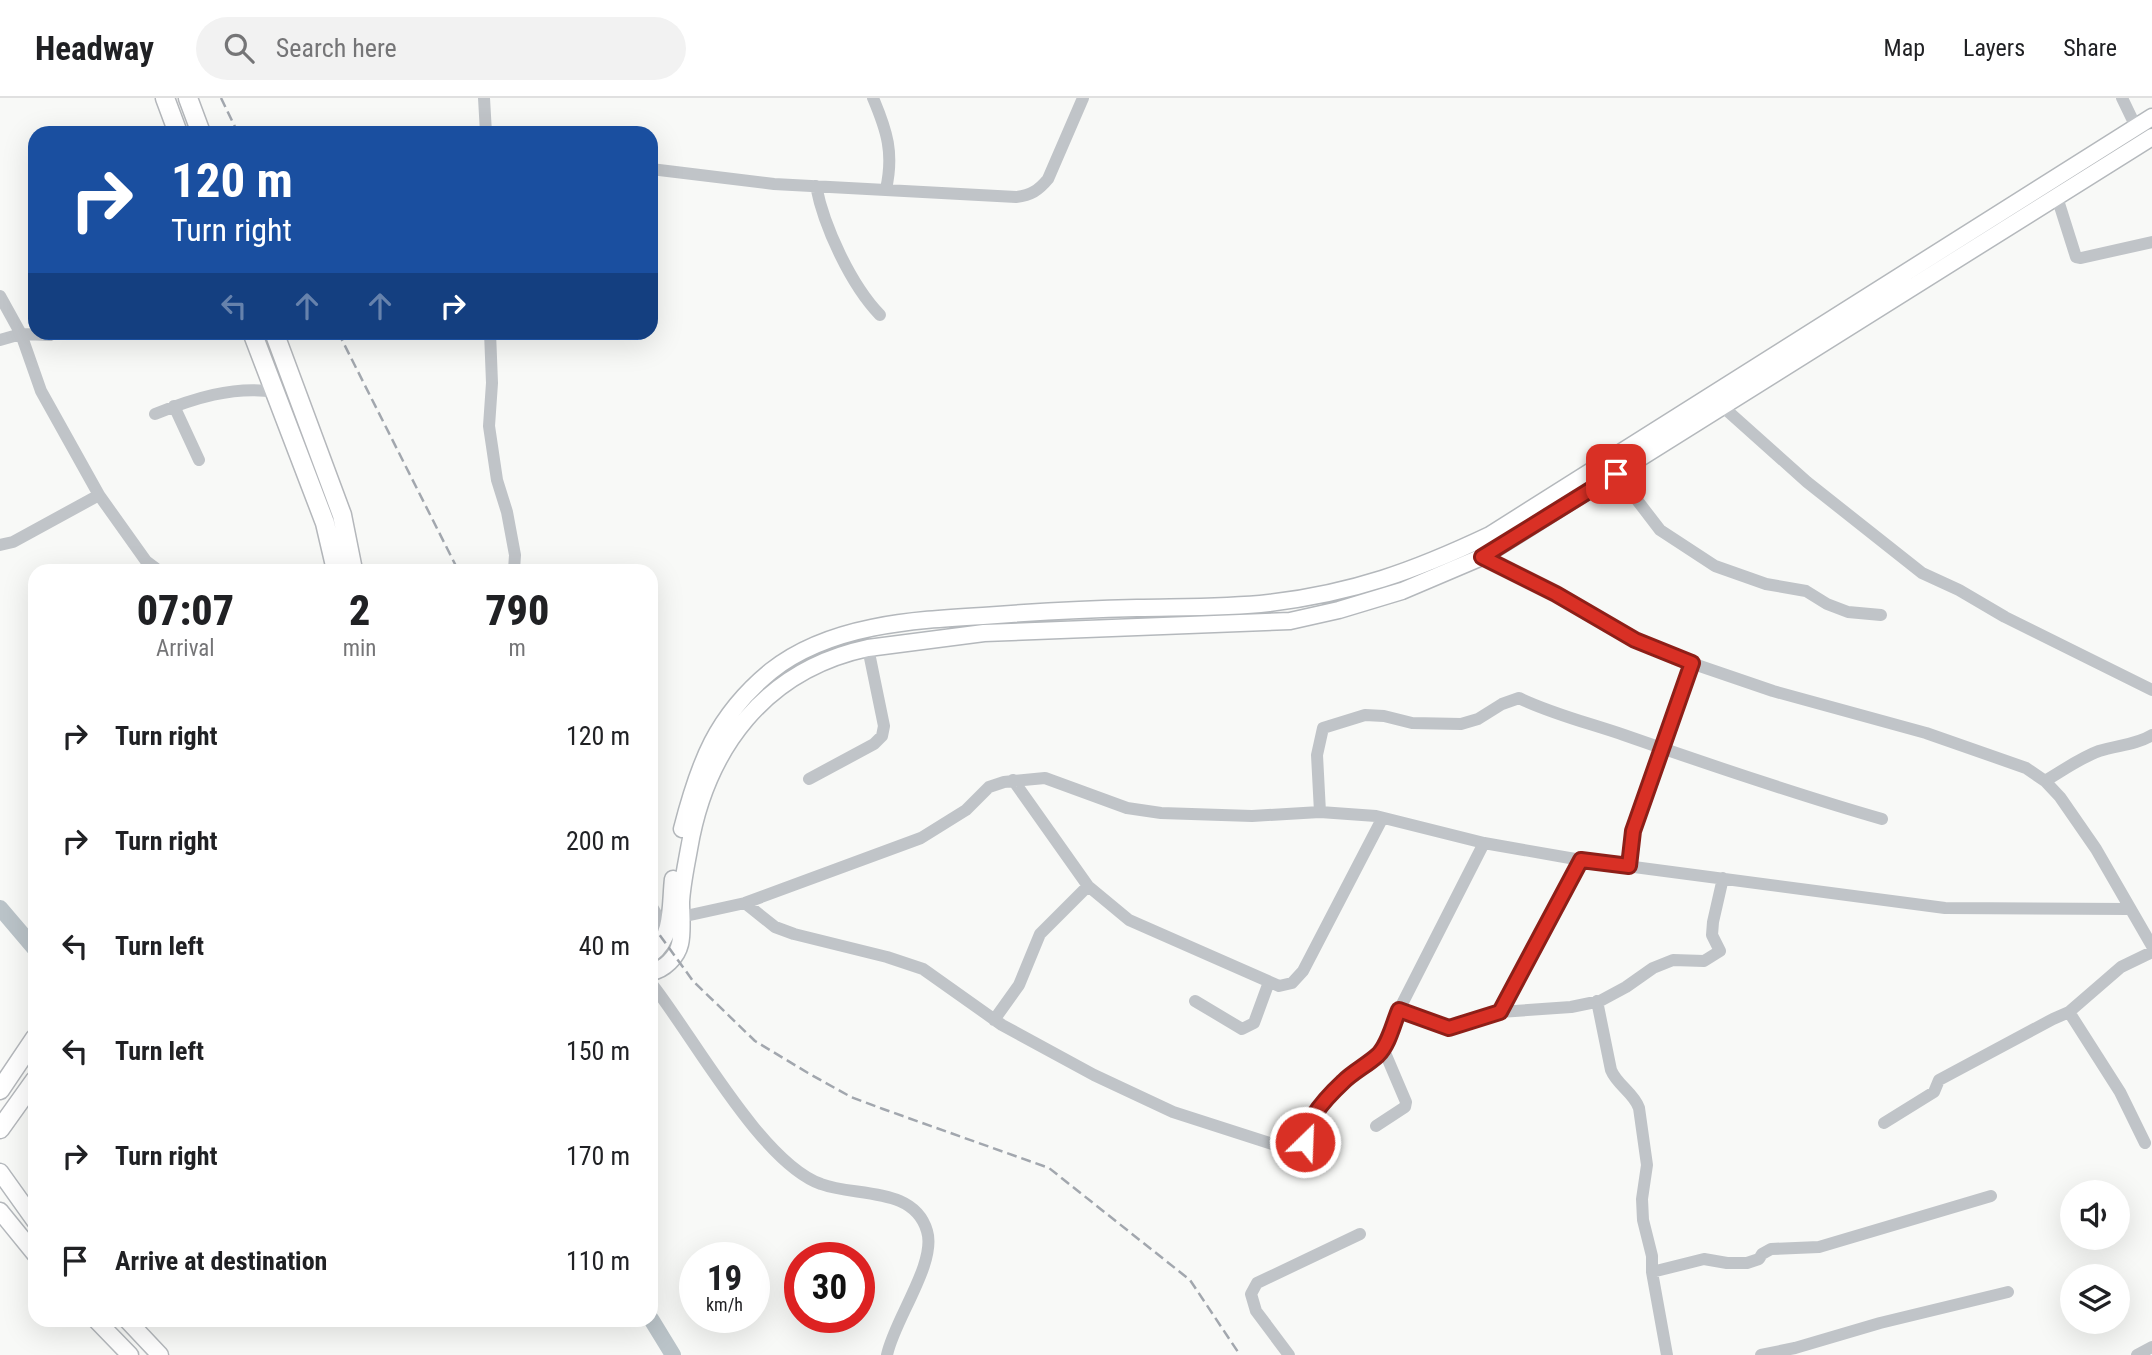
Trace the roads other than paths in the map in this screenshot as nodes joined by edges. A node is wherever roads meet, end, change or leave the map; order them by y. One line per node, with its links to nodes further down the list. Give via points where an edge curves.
1 (166, 98): 8 (highway)
2 (188, 98): 9 (highway)
3 (484, 98): 10 (street)
4 (873, 98): 15 (street, via 890,157)
5 (1083, 98): 15 (street, via 1048,179 1031,195)
6 (2122, 98): 11 (street)
7 (2152, 117): 11 (main road)
8 (176, 126)
9 (198, 126)
10 (486, 126)
11 (2136, 127): 42 (main road, via 1490,535 1441,559 1356,588 1267,603 935,619)
12 (2152, 137): 16 (main road)
13 (658, 170): 14 (street)
14 (816, 186): 15 (street); 19 (street, via 820,208 841,255)
15 (886, 189)
16 (2057, 197): 17 (street, via 2076,257); 28 (main road)
17 (2152, 242)
18 (0, 296): 20 (street)
19 (880, 315)
20 (21, 334): 21 (street); 22 (street); 34 (street, via 41,391)
21 (28, 334)
22 (0, 340)
23 (255, 340): 26 (highway)
24 (277, 340): 30 (highway)
25 (490, 340): 40 (street, via 489,426)
26 (275, 392): 27 (street, via 221,393); 32 (highway)
27 (174, 406): 29 (street); 31 (street)
28 (1722, 406): 33 (main road); 45 (street, via 1807,482 1922,573)
29 (155, 414)
30 (320, 457): 32 (highway); 39 (highway, via 342,515)
31 (199, 460)
32 (302, 466): 38 (highway, via 325,523)
33 (1616, 474): 36 (main road); 41 (street, via 1660,530 1715,566 1766,584 1806,591 1848,612)
34 (99, 495): 35 (street); 37 (street)
35 (0, 545)
36 (1482, 557): 43 (main road, via 1402,591 1290,621 984,633); 44 (street, via 1635,640)
37 (149, 564)
38 (335, 564)
39 (352, 564)
40 (514, 564)
41 (1881, 615)
42 (849, 633): 43 (main road); 64 (main road, via 773,670 735,707 715,736 696,776 679,842)
43 (860, 650): 48 (street, via 884,726 882,736); 62 (main road, via 802,672 764,700 738,727 705,788 690,845)
44 (1692, 663): 47 (street); 50 (street, via 1938,737 2026,768)
45 (2152, 690)
46 (2152, 735): 50 (street, via 2096,752)
47 (1662, 749): 51 (street, via 1519,698 1461,724 1412,723 1365,715 1323,728 1317,755); 53 (street); 56 (street, via 1633,831)
48 (809, 779)
49 (1013, 780): 51 (street, via 1045,778 1127,808 1161,813 1252,816); 58 (street); 59 (street, via 989,788 966,810 921,838)
50 (2045, 782): 60 (street, via 2096,849)
51 (1320, 812): 52 (street)
52 (1382, 819): 54 (street); 69 (street, via 1303,971 1292,984)
53 (1882, 820)
54 (1484, 843): 55 (street); 73 (street)
55 (1581, 860): 56 (street); 74 (street)
56 (1629, 866): 57 (street)
57 (1723, 878): 60 (street, via 1945,908); 72 (street, via 1712,935 1720,951 1704,961 1673,960 1653,968)
58 (1088, 886): 69 (street, via 1129,920); 76 (street, via 1040,934 1019,985)
59 (745, 903): 62 (street); 76 (street, via 775,927 923,969)
60 (2129, 909): 63 (street)
61 (658, 917): 64 (street)
62 (681, 918): 68 (main road, via 680,947)
63 (2147, 927): 65 (street)
64 (667, 933): 66 (main road)
65 (2152, 946)
66 (658, 949)
67 (2152, 952): 75 (street, via 2121,967)
68 (658, 971)
69 (1269, 982): 71 (street, via 1254,1023 1242,1029)
70 (658, 993): 98 (street, via 766,1142 799,1172 821,1184 884,1196 919,1214 930,1250)
71 (1195, 1000)
72 (1597, 1001): 74 (street); 91 (street, via 1611,1070 1639,1108 1647,1165 1643,1220)
73 (1399, 1010): 74 (street, via 1449,1028); 78 (street)
74 (1500, 1012)
75 (2069, 1012): 82 (street, via 1939,1080 1934,1092); 84 (street)
76 (994, 1020): 78 (street, via 1054,1055 1173,1112 1291,1150 1305,1142 1315,1115 1342,1083)
77 (28, 1048): 79 (highway)
78 (1383, 1048): 83 (street, via 1406,1102)
79 (0, 1090)
80 (28, 1090): 81 (highway)
81 (5, 1123)
82 (1884, 1123)
83 (1376, 1126)
84 (2145, 1143)
85 (0, 1172): 88 (main road)
86 (1991, 1196): 91 (street, via 1819,1247 1772,1249 1747,1263 1704,1259)
87 (0, 1211): 90 (main road)
88 (28, 1211)
89 (1360, 1234): 99 (street, via 1257,1283 1251,1294 1256,1311)
90 (28, 1245)
91 (1652, 1272): 100 (street)
92 (2008, 1292): 101 (street)
93 (103, 1327): 96 (main road)
94 (134, 1327): 97 (main road)
95 (2152, 1348): 102 (street)
96 (130, 1355)
97 (160, 1355)
98 (887, 1355)
99 (1289, 1355)
100 (1667, 1355)
101 (1761, 1355)
102 (2138, 1355)

